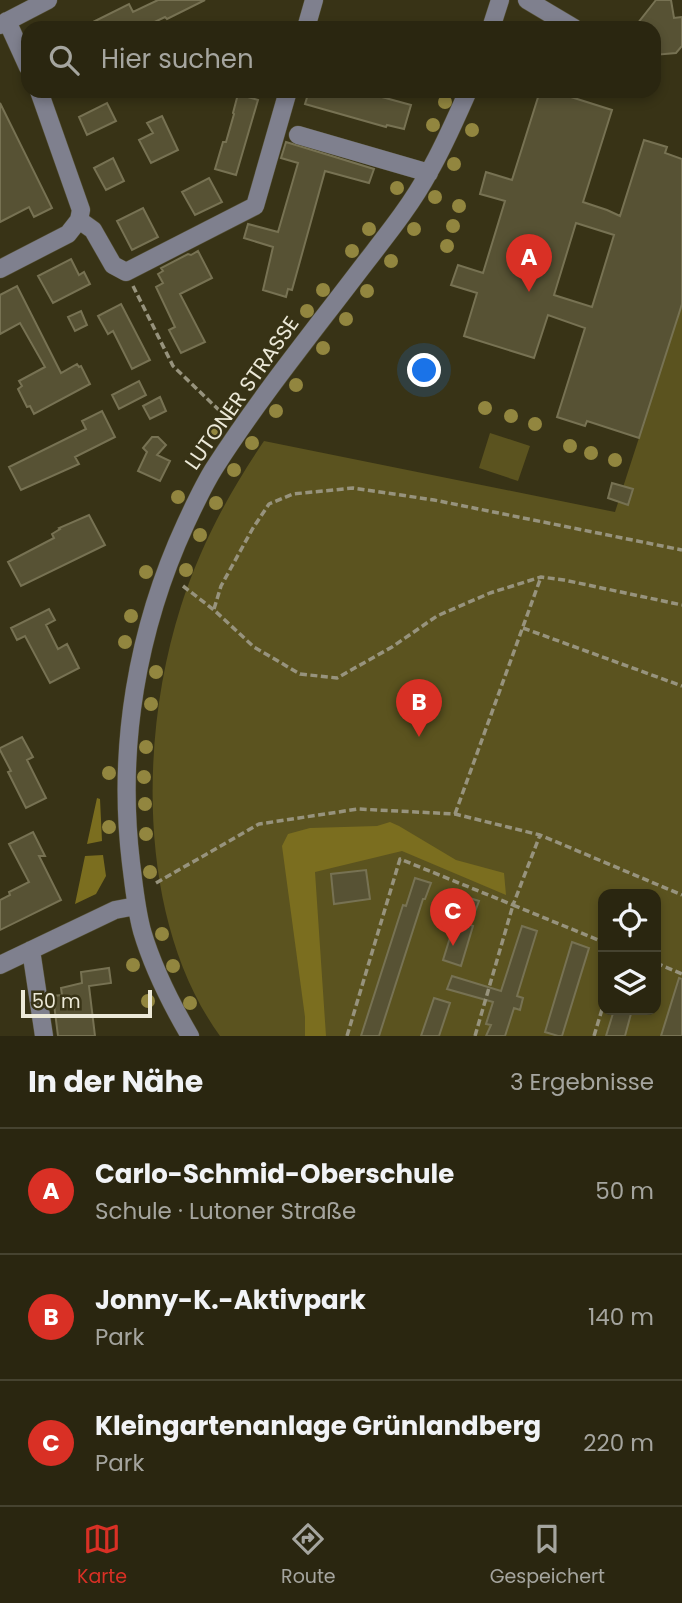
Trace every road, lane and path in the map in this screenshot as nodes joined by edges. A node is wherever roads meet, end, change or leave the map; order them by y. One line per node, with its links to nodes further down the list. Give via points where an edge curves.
1 (48, 0): 5 (street)
2 (314, 0): 6 (street)
3 (500, 0): 7 (street)
4 (527, 0): 8 (street)
5 (11, 15): 9 (street)
6 (308, 21)
7 (493, 21)
8 (562, 21)
9 (21, 46)
10 (41, 98): 15 (street, via 81,210)
11 (286, 98): 17 (street, via 255,205)
12 (465, 98): 14 (street, LUTONER STRASSE)
13 (298, 135): 14 (street)
14 (429, 173): 30 (street, LUTONER STRASSE, via 219,461 165,572 141,659 129,734 126,803)
15 (79, 220): 16 (street, via 68,234); 17 (street, via 93,230)
16 (0, 269)
17 (120, 269): 18 (path, via 173,366)
18 (223, 414)
19 (682, 550): 23 (path, via 353,488 293,494 270,504 253,528 221,586)
20 (541, 577): 22 (path); 23 (path, via 437,617 337,678 300,674 254,647); 24 (path)
21 (183, 586): 23 (path)
22 (682, 605)
23 (214, 610)
24 (523, 628): 25 (path); 26 (path)
25 (682, 686)
26 (455, 814): 27 (path); 28 (path, via 358,809 259,824)
27 (540, 835): 29 (path); 31 (path)
28 (156, 883)
29 (682, 895)
30 (136, 905): 33 (street, via 115,910); 39 (street, LUTONER STRASSE, via 161,982)
31 (513, 905): 32 (path); 40 (path, via 400,859); 41 (path)
32 (598, 940)
33 (31, 950): 34 (street); 38 (street)
34 (0, 965)
35 (661, 965): 36 (path)
36 (682, 974)
37 (600, 1015): 42 (path)
38 (44, 1036)
39 (190, 1036)
40 (347, 1036)
41 (475, 1036)
42 (594, 1036)

